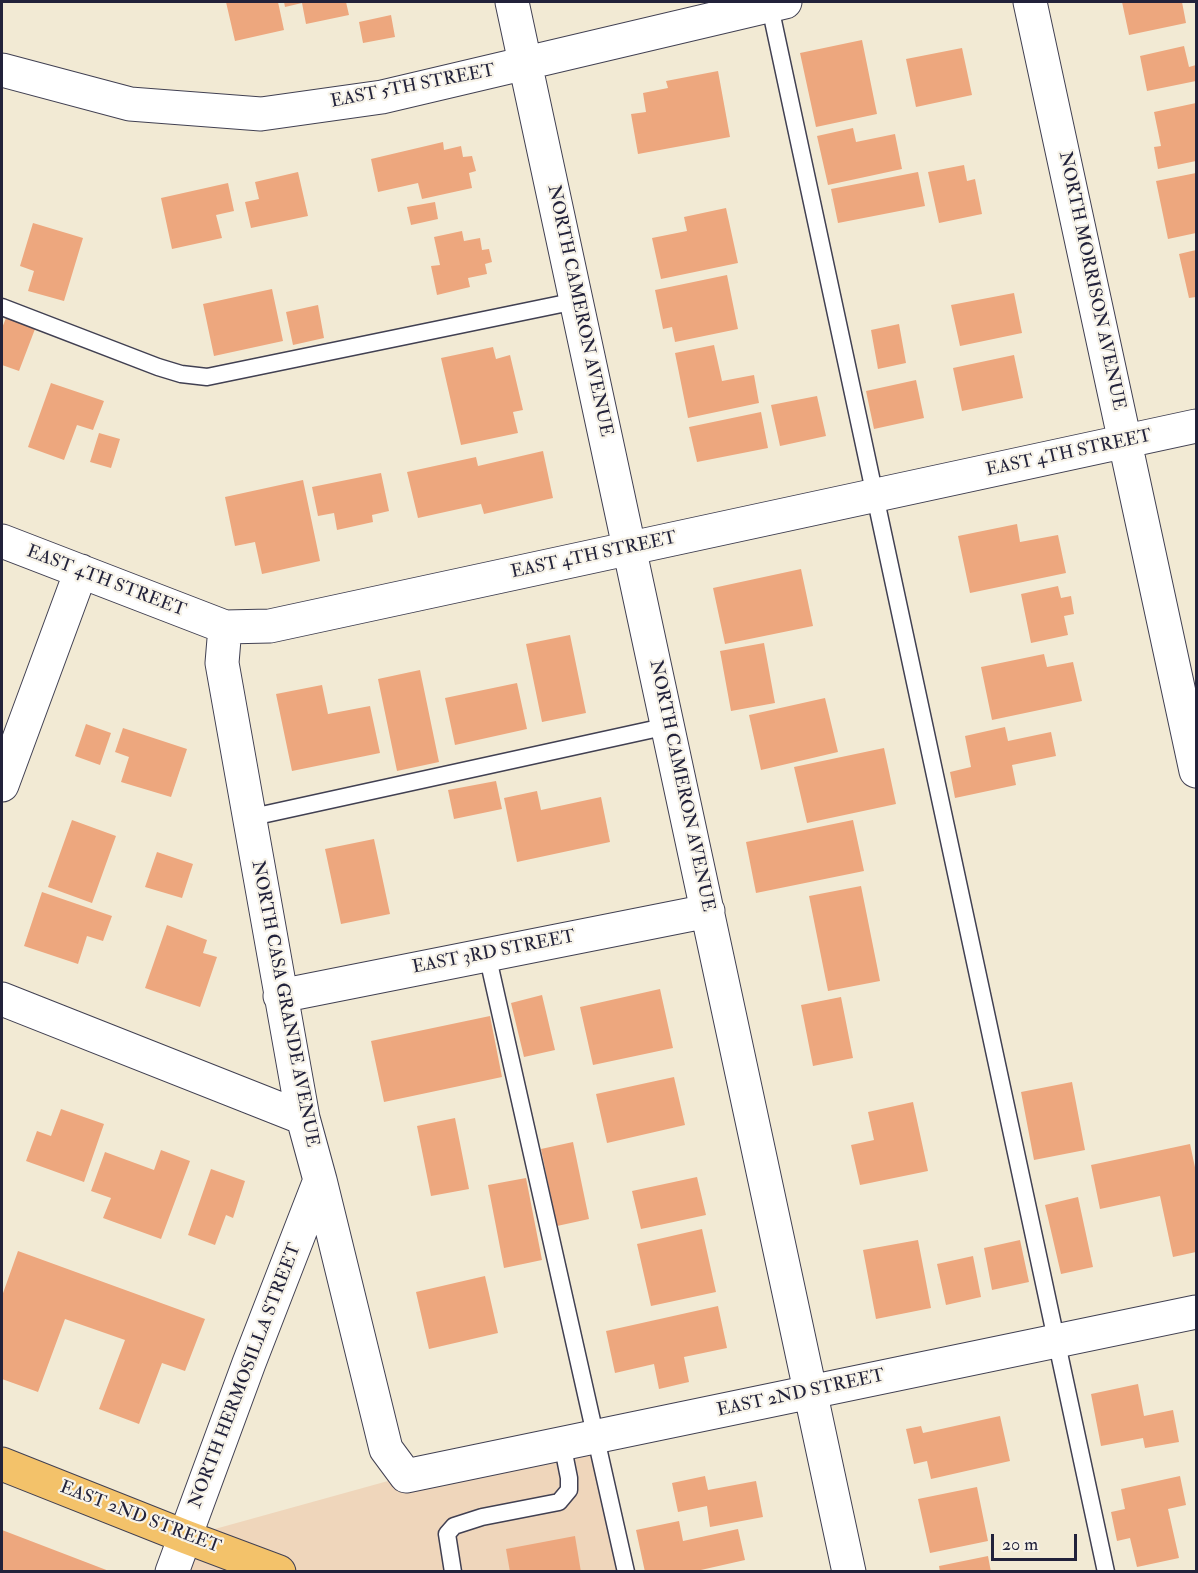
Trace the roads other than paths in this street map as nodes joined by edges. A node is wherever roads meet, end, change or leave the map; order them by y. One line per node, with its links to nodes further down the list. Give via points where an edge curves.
1 (512, 2): 4 (street, NORTH CAMERON AVENUE)
2 (1030, 2): 9 (street, NORTH MORRISON AVENUE)
3 (774, 3): 4 (street, EAST 5TH STREET); 10 (lane)
4 (525, 64): 5 (street, EAST 5TH STREET, via 382,98 261,114 129,104); 6 (street, NORTH CAMERON AVENUE)
5 (2, 70)
6 (576, 301): 7 (lane, via 207,377 158,367); 12 (street, NORTH CAMERON AVENUE)
7 (2, 307)
8 (1197, 426): 9 (street, EAST 4TH STREET)
9 (1126, 441): 10 (street, EAST 4TH STREET); 16 (street, NORTH MORRISON AVENUE)
10 (875, 496): 12 (street, EAST 4TH STREET); 26 (lane)
11 (2, 541): 13 (street, EAST 4TH STREET)
12 (630, 549): 14 (street, EAST 4TH STREET, via 270,626); 15 (street, NORTH CAMERON AVENUE)
13 (81, 571): 14 (street, EAST 4TH STREET); 17 (street)
14 (225, 627): 18 (street, NORTH CASA GRANDE AVENUE, via 222,663)
15 (668, 726): 18 (lane); 19 (street, NORTH CAMERON AVENUE)
16 (1197, 771)
17 (4, 774)
18 (248, 818): 21 (street, NORTH CASA GRANDE AVENUE)
19 (708, 911): 20 (street, EAST 3RD STREET); 27 (street, NORTH CAMERON AVENUE)
20 (487, 954): 21 (street, EAST 3RD STREET); 28 (lane)
21 (279, 996): 23 (street, NORTH CASA GRANDE AVENUE)
22 (2, 999): 23 (street)
23 (303, 1118): 24 (street, NORTH CASA GRANDE AVENUE)
24 (320, 1180): 31 (street, NORTH CASA GRANDE AVENUE, via 386,1449); 32 (street, NORTH HERMOSILLA STREET)
25 (1197, 1312): 26 (street, EAST 2ND STREET)
26 (1056, 1341): 27 (street, EAST 2ND STREET); 38 (lane)
27 (810, 1392): 28 (street, EAST 2ND STREET); 37 (street, NORTH CAMERON AVENUE)
28 (597, 1436): 29 (street, EAST 2ND STREET); 36 (lane)
29 (562, 1443): 31 (street, EAST 2ND STREET); 35 (lane, via 569,1490 560,1502 454,1526 447,1534)
30 (2, 1464): 32 (main road, EAST 2ND STREET)
31 (406, 1476)
32 (186, 1538): 33 (street, NORTH HERMOSILLA STREET); 34 (main road, EAST 2ND STREET)
33 (172, 1572)
34 (279, 1572)
35 (453, 1572)
36 (626, 1572)
37 (849, 1572)
38 (1106, 1572)

